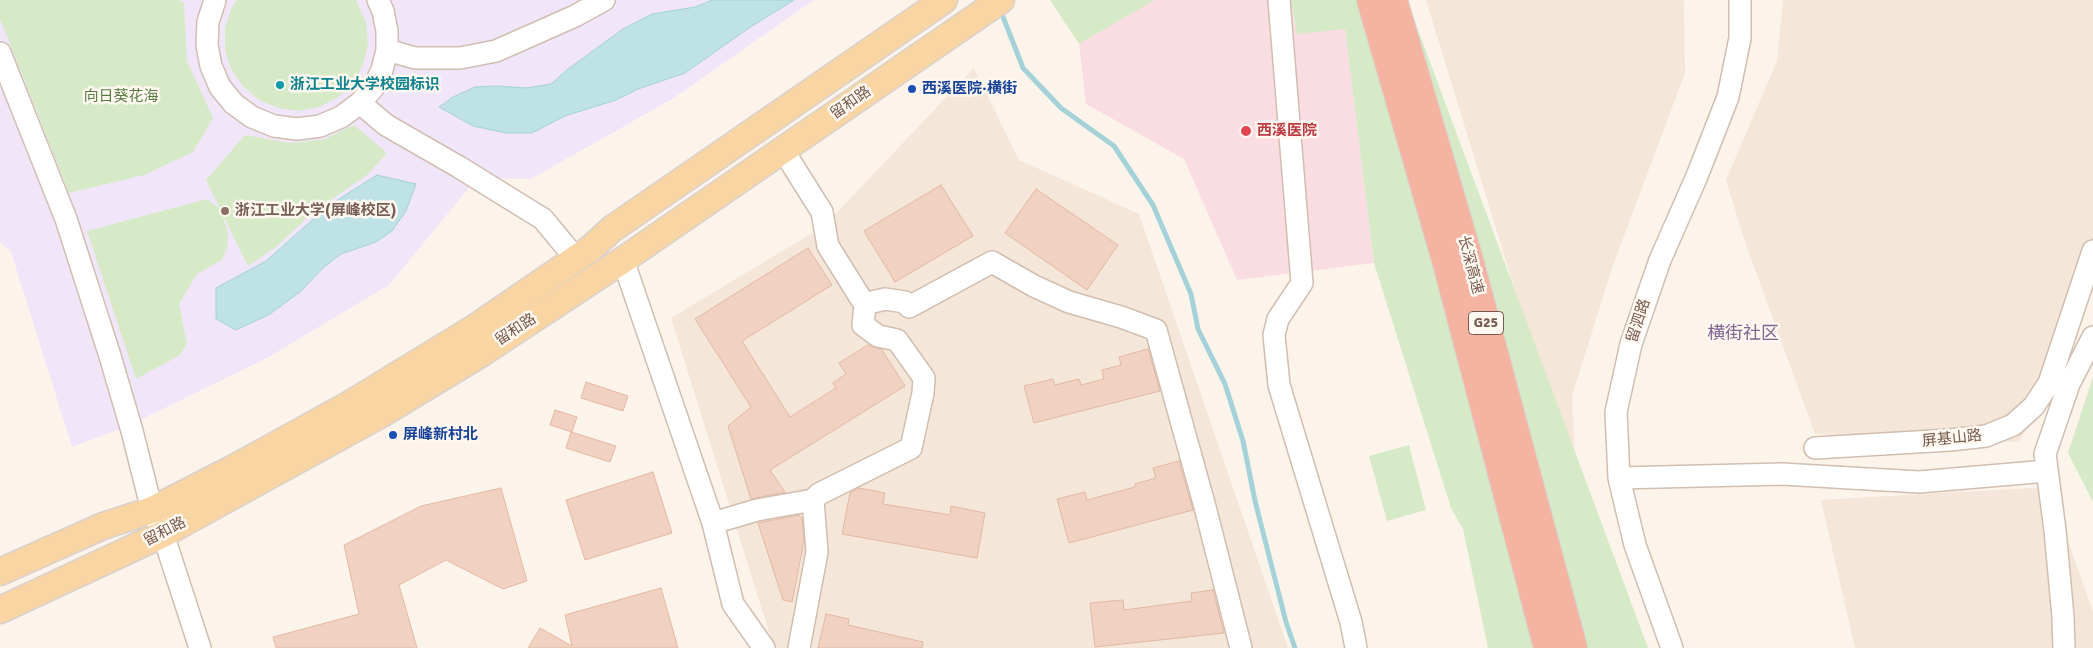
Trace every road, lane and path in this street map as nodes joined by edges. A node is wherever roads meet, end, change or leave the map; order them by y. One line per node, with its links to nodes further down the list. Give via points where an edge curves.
1 (214, 0): 12 (street, via 207,37 211,66 220,87 252,117 274,126 297,129 320,126 341,117)
2 (378, 0): 10 (street, via 387,31)
3 (604, 0): 10 (street, via 496,51 460,58 415,58)
4 (944, 0): 15 (main road, 留和路, via 620,224)
5 (1001, 0): 13 (main road, 留和路)
6 (1279, 0): 32 (street, via 1302,283 1278,319 1274,335 1279,385 1351,622)
7 (1371, 0): 33 (highway, 长深高速 / G25, via 1446,260)
8 (1393, 0): 34 (highway, 长深高速 / G25, via 1467,253)
9 (1740, 0): 21 (street, 留泗路, via 1740,38 1728,96 1660,260 1631,344 1616,412)
10 (387, 50): 12 (street, via 373,88)
11 (0, 53): 23 (street, via 66,219 110,356)
12 (360, 103): 15 (street, via 386,125 543,219)
13 (783, 150): 16 (main road, 留和路); 17 (street, via 822,212 828,246)
14 (2093, 251): 19 (street, 屏基山路, via 2048,383 2034,406 2013,425 1986,436)
15 (576, 259): 23 (main road, 留和路, via 476,327 345,407)
16 (623, 260): 24 (street); 25 (main road, 留和路, via 482,353 382,413)
17 (864, 304): 22 (street, via 863,325 878,336 897,340 924,378 911,448 819,494); 31 (street, via 885,299 905,302 908,307 992,262 1070,302 1156,330)
18 (2093, 337): 20 (street, via 2069,384 2044,454)
19 (1815, 448)
20 (2047, 471): 21 (street, via 1919,482 1782,474); 36 (street)
21 (1619, 478): 35 (street, 留泗路, via 1635,545)
22 (814, 500): 24 (street); 30 (street, via 817,552)
23 (152, 510): 25 (street); 26 (main road, 留和路, via 103,526)
24 (713, 522): 29 (street, via 733,604)
25 (163, 534): 27 (main road, 留和路); 28 (street)
26 (0, 572)
27 (0, 610)
28 (200, 648)
29 (764, 648)
30 (799, 648)
31 (1241, 648)
32 (1356, 648)
33 (1548, 648)
34 (1573, 648)
35 (1672, 648)
36 (2064, 648)

